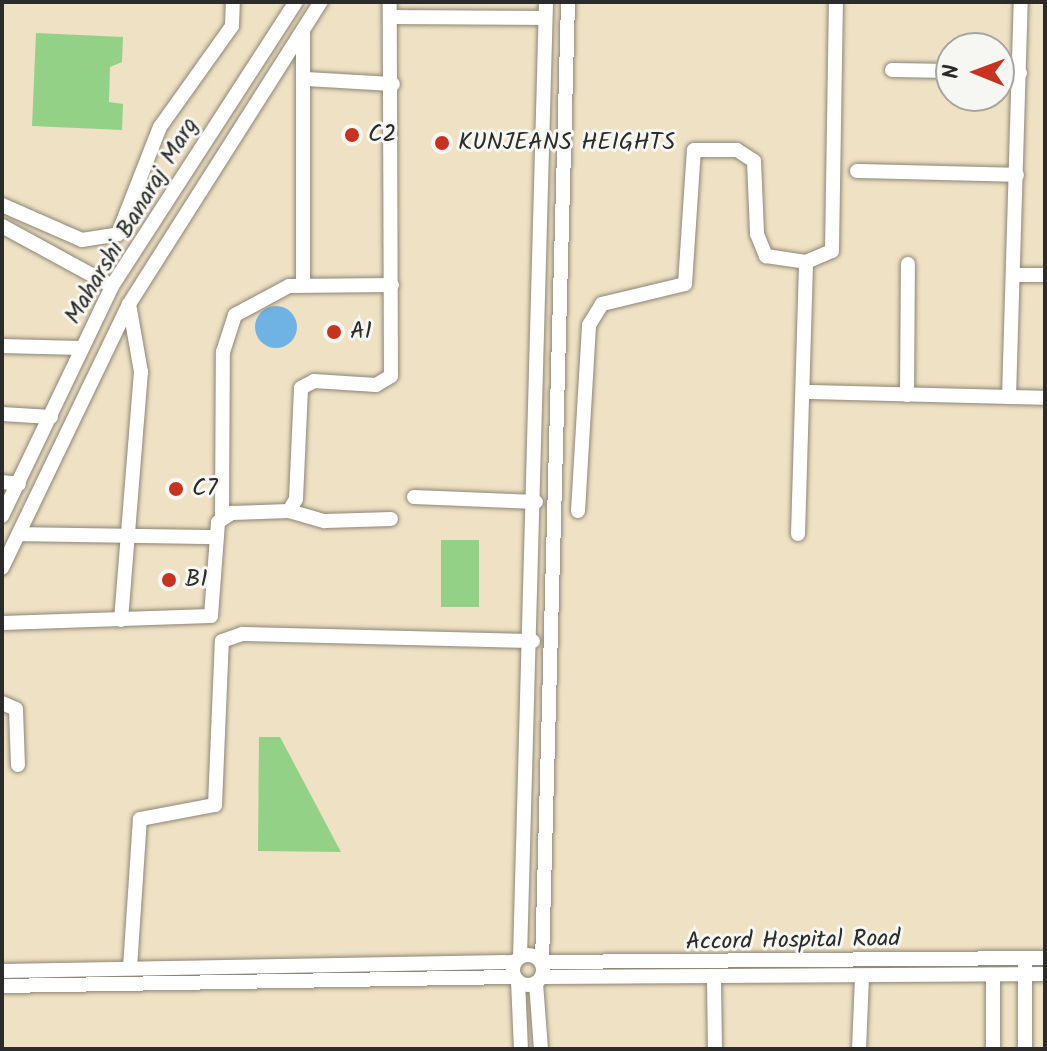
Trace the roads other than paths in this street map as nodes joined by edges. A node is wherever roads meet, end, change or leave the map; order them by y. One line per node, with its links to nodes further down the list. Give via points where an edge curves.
1 (233, 2): 20 (street, via 232,26 160,127 118,234 82,240)
2 (296, 2): 28 (street, Maharshi Banaraj Marg)
3 (321, 2): 11 (street)
4 (390, 2): 9 (street)
5 (546, 2): 10 (street)
6 (568, 2): 62 (street)
7 (836, 2): 22 (street, via 835,243 824,258)
8 (1021, 2): 15 (street)
9 (396, 17): 10 (street); 17 (street)
10 (545, 18): 41 (street)
11 (303, 30): 16 (street); 29 (street)
12 (892, 70): 13 (street)
13 (935, 71)
14 (1015, 73): 15 (street)
15 (1020, 73): 19 (street)
16 (305, 79): 17 (street); 26 (street)
17 (393, 84): 27 (street)
18 (857, 171): 19 (street)
19 (1017, 175): 24 (street)
20 (2, 205)
21 (2, 226): 28 (street)
22 (806, 262): 32 (street); 43 (street, via 780,261 759,247 757,175 747,153 694,150 685,284 602,304 589,325)
23 (908, 264): 33 (street)
24 (1013, 275): 25 (street); 34 (street)
25 (1045, 275)
26 (303, 285): 27 (street); 45 (street, via 249,302 227,330)
27 (392, 285): 42 (street, via 386,382 314,381 301,388 298,491)
28 (112, 286): 31 (street, Maharshi Banaraj Marg)
29 (129, 304): 47 (street); 49 (street, via 141,372)
30 (2, 346): 31 (street)
31 (81, 348): 37 (street, Maharshi Banaraj Marg)
32 (807, 392): 33 (street); 48 (street, via 796,450)
33 (907, 395): 34 (street)
34 (1009, 397): 35 (street)
35 (1045, 398)
36 (2, 414): 37 (street)
37 (51, 417): 39 (street, Maharshi Banaraj Marg)
38 (2, 482): 39 (street)
39 (19, 484): 44 (street, Maharshi Banaraj Marg)
40 (414, 497): 41 (street)
41 (536, 502): 54 (street)
42 (289, 511): 45 (street); 46 (street, via 325,521)
43 (578, 511)
44 (2, 516)
45 (222, 519): 50 (street)
46 (391, 519)
47 (19, 534): 49 (street); 51 (street)
48 (798, 534)
49 (125, 537): 50 (street); 52 (street)
50 (215, 537): 52 (street, via 211,616)
51 (2, 568)
52 (121, 620): 53 (street)
53 (2, 623)
54 (533, 641): 59 (street, via 242,634 222,641 215,805 140,819); 60 (street)
55 (2, 703): 56 (street, via 16,709)
56 (18, 765)
57 (1025, 958): 58 (street, Accord Hospital Road); 62 (street, Accord Hospital Road); 64 (street)
58 (1045, 958)
59 (130, 968): 60 (street); 61 (street)
60 (517, 969): 62 (street); 62 (street); 68 (street); 69 (street)
61 (2, 971)
62 (540, 974): 67 (street); 70 (street)
63 (1045, 974): 64 (street)
64 (1024, 975): 65 (street); 74 (street)
65 (993, 976): 66 (street); 73 (street)
66 (862, 978): 67 (street); 72 (street)
67 (714, 980): 71 (street)
68 (2, 986)
69 (521, 1049)
70 (541, 1049)
71 (715, 1049)
72 (859, 1049)
73 (993, 1049)
74 (1025, 1049)

